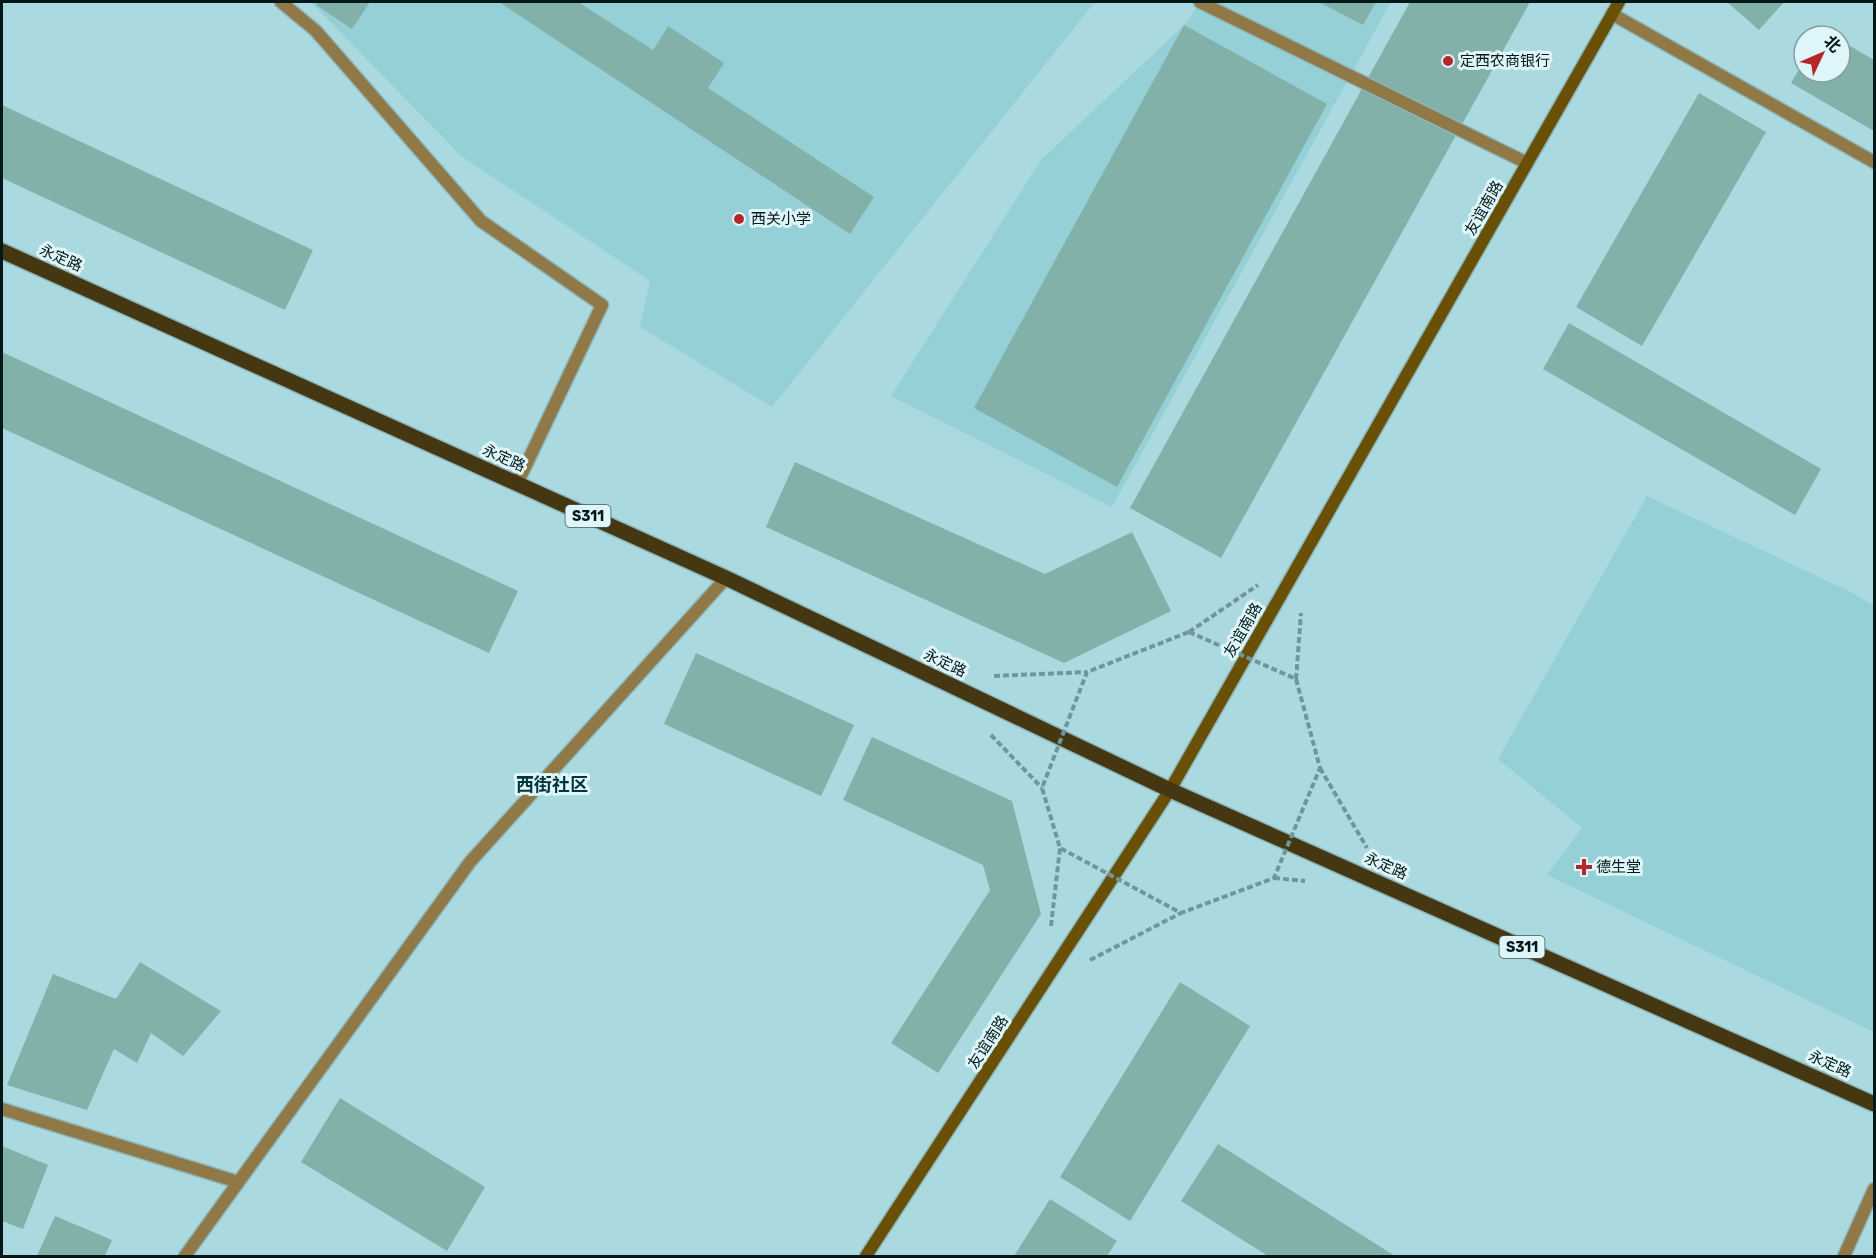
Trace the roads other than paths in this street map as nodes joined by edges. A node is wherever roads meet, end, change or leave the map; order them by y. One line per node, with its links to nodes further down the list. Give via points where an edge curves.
1 (281, 2): 8 (street, via 316,31 481,221 602,305)
2 (1200, 2): 6 (street)
3 (1619, 2): 4 (main road, 友谊南路)
4 (1612, 14): 5 (street); 6 (main road, 友谊南路)
5 (1875, 162)
6 (1527, 163): 10 (main road, 友谊南路)
7 (2, 251): 8 (main road, 永定路 / S311)
8 (517, 484): 9 (main road, 永定路 / S311)
9 (726, 578): 10 (main road, 永定路 / S311); 13 (street, via 470,862)
10 (1170, 790): 11 (main road, 永定路 / S311); 16 (main road, 友谊南路)
11 (1875, 1104)
12 (2, 1110): 13 (street)
13 (238, 1182): 15 (street)
14 (1875, 1189): 17 (street)
15 (184, 1257)
16 (866, 1257)
17 (1844, 1257)

